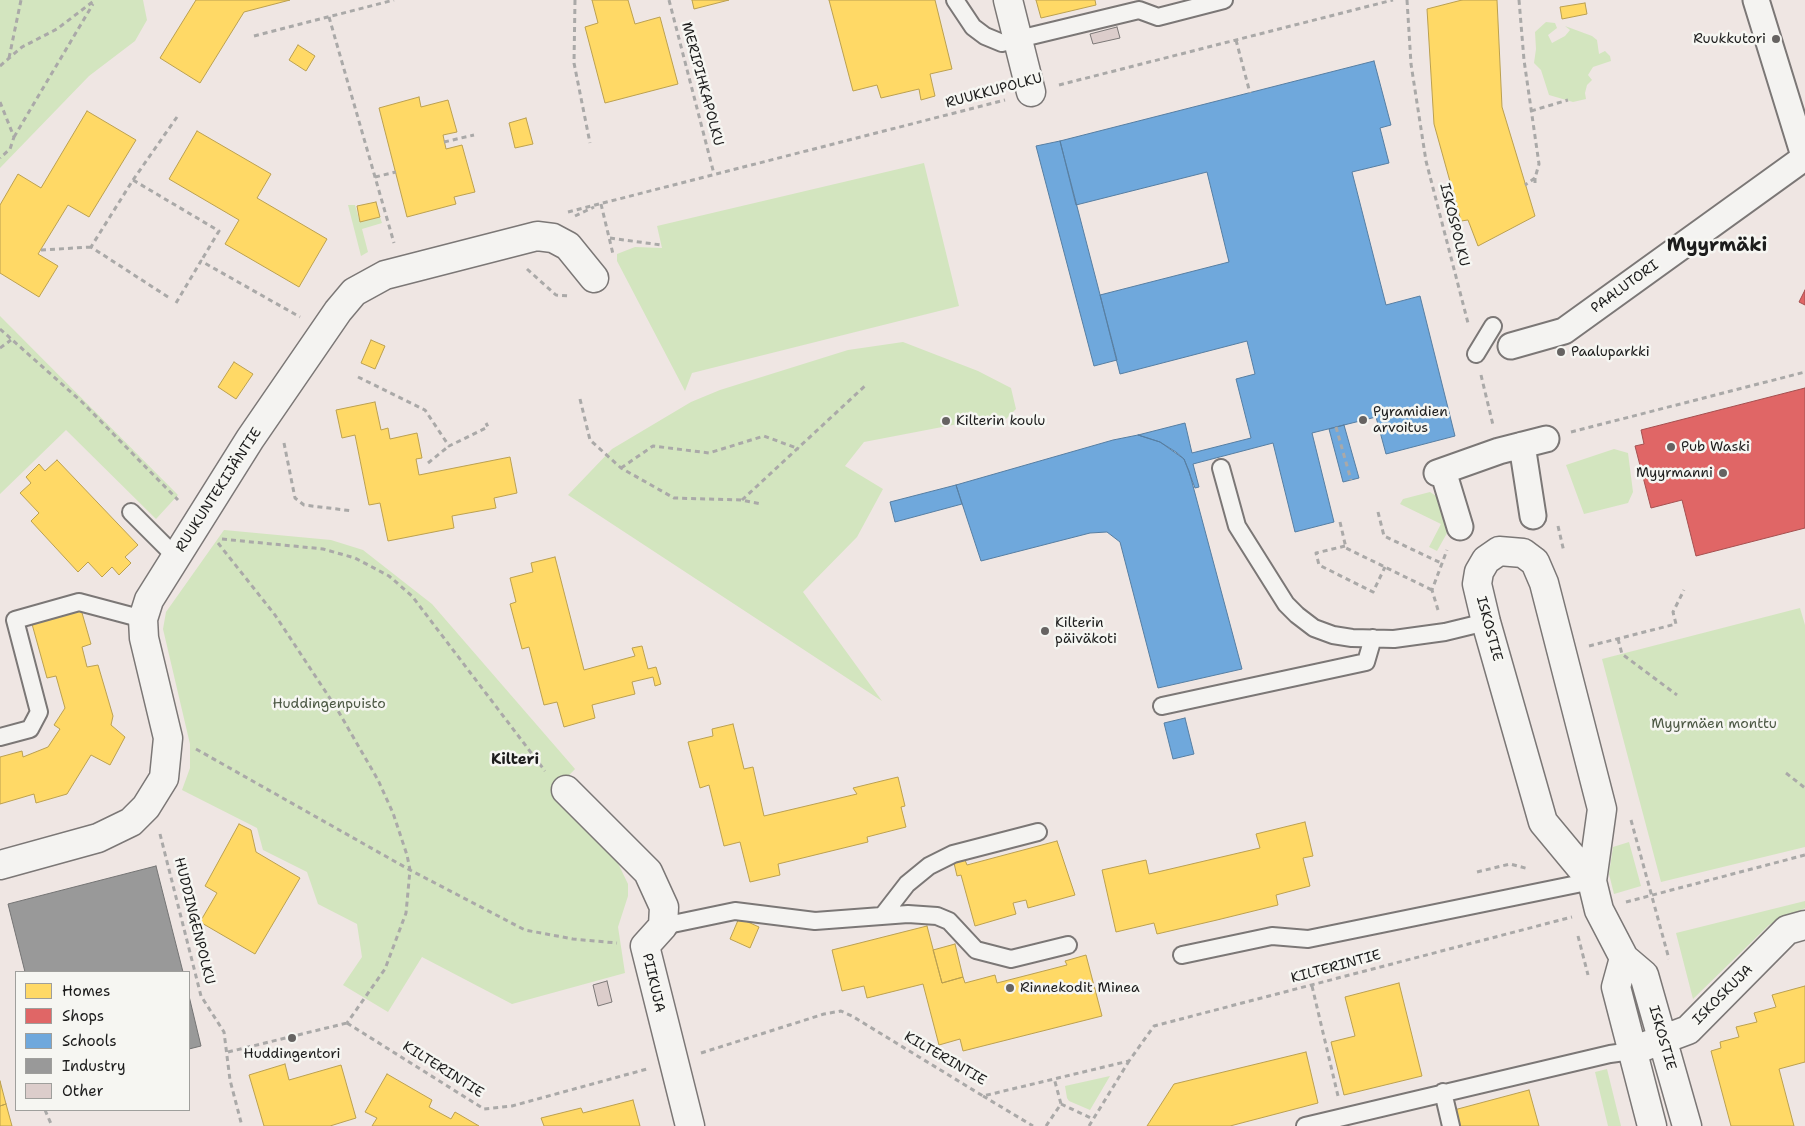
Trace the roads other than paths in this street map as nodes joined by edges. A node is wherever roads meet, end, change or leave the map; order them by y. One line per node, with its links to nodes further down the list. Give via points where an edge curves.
1 (955, 0): 5 (lane, via 973,27 985,36 1002,43)
2 (1008, 0): 5 (street)
3 (1224, 0): 5 (lane, via 1158,17 1139,10)
4 (1756, 0): 7 (street, PAALUTORI)
5 (1018, 39): 6 (street)
6 (1031, 92)
7 (1805, 158): 10 (street, PAALUTORI, via 1564,331)
8 (595, 278): 18 (street, RUUKUNTEKIJÄNTIE, via 568,246 553,238 537,236 367,283 354,292 338,311 255,431)
9 (1493, 326): 11 (lane)
10 (1511, 346)
11 (1476, 354)
12 (1546, 439): 13 (street)
13 (1511, 448): 16 (street); 17 (street, via 1440,472)
14 (1221, 468): 21 (lane, via 1237,526 1286,604 1314,628 1333,635)
15 (131, 512): 18 (lane)
16 (1533, 516)
17 (1460, 527)
18 (176, 557): 19 (street, RUUKUNTEKIJÄNTIE, via 149,600)
19 (144, 620): 23 (lane, via 79,602 15,620 39,712 30,729); 26 (street, RUUKUNTEKIJÄNTIE, via 144,638 168,738 164,778 146,807 131,822 98,838)
20 (1486, 622): 21 (lane, via 1437,633 1394,639); 27 (street, ISKOSTIE, via 1544,822); 27 (street, ISKOSTIE, via 1477,584 1479,572 1486,560 1499,551 1523,553 1535,562 1544,583 1602,809)
21 (1373, 638): 22 (lane, via 1366,662)
22 (1162, 706)
23 (0, 737)
24 (566, 790): 30 (street, via 648,872 664,907)
25 (1038, 832): 28 (lane, via 954,854 929,866 907,884)
26 (0, 865)
27 (1592, 881): 32 (lane, via 1382,920 1308,939 1272,936); 33 (street, ISKOSTIE, via 1599,910)
28 (883, 915): 30 (lane, via 815,921 735,911); 31 (lane, via 937,916 949,920 976,950 1011,959)
29 (1805, 925): 34 (street, ISKOSKUJA, via 1787,930 1688,1030)
30 (663, 926): 37 (street, PIIKUJA, via 645,946)
31 (1068, 945)
32 (1182, 955)
33 (1624, 958): 34 (street, ISKOSTIE, via 1644,975); 35 (street, via 1616,987)
34 (1662, 1039): 35 (street, ISKOSKUJA); 41 (street, ISKOSTIE)
35 (1632, 1051): 36 (lane); 40 (street)
36 (1443, 1092): 38 (lane); 39 (lane)
37 (690, 1126)
38 (1305, 1126)
39 (1451, 1126)
40 (1652, 1126)
41 (1687, 1126)

